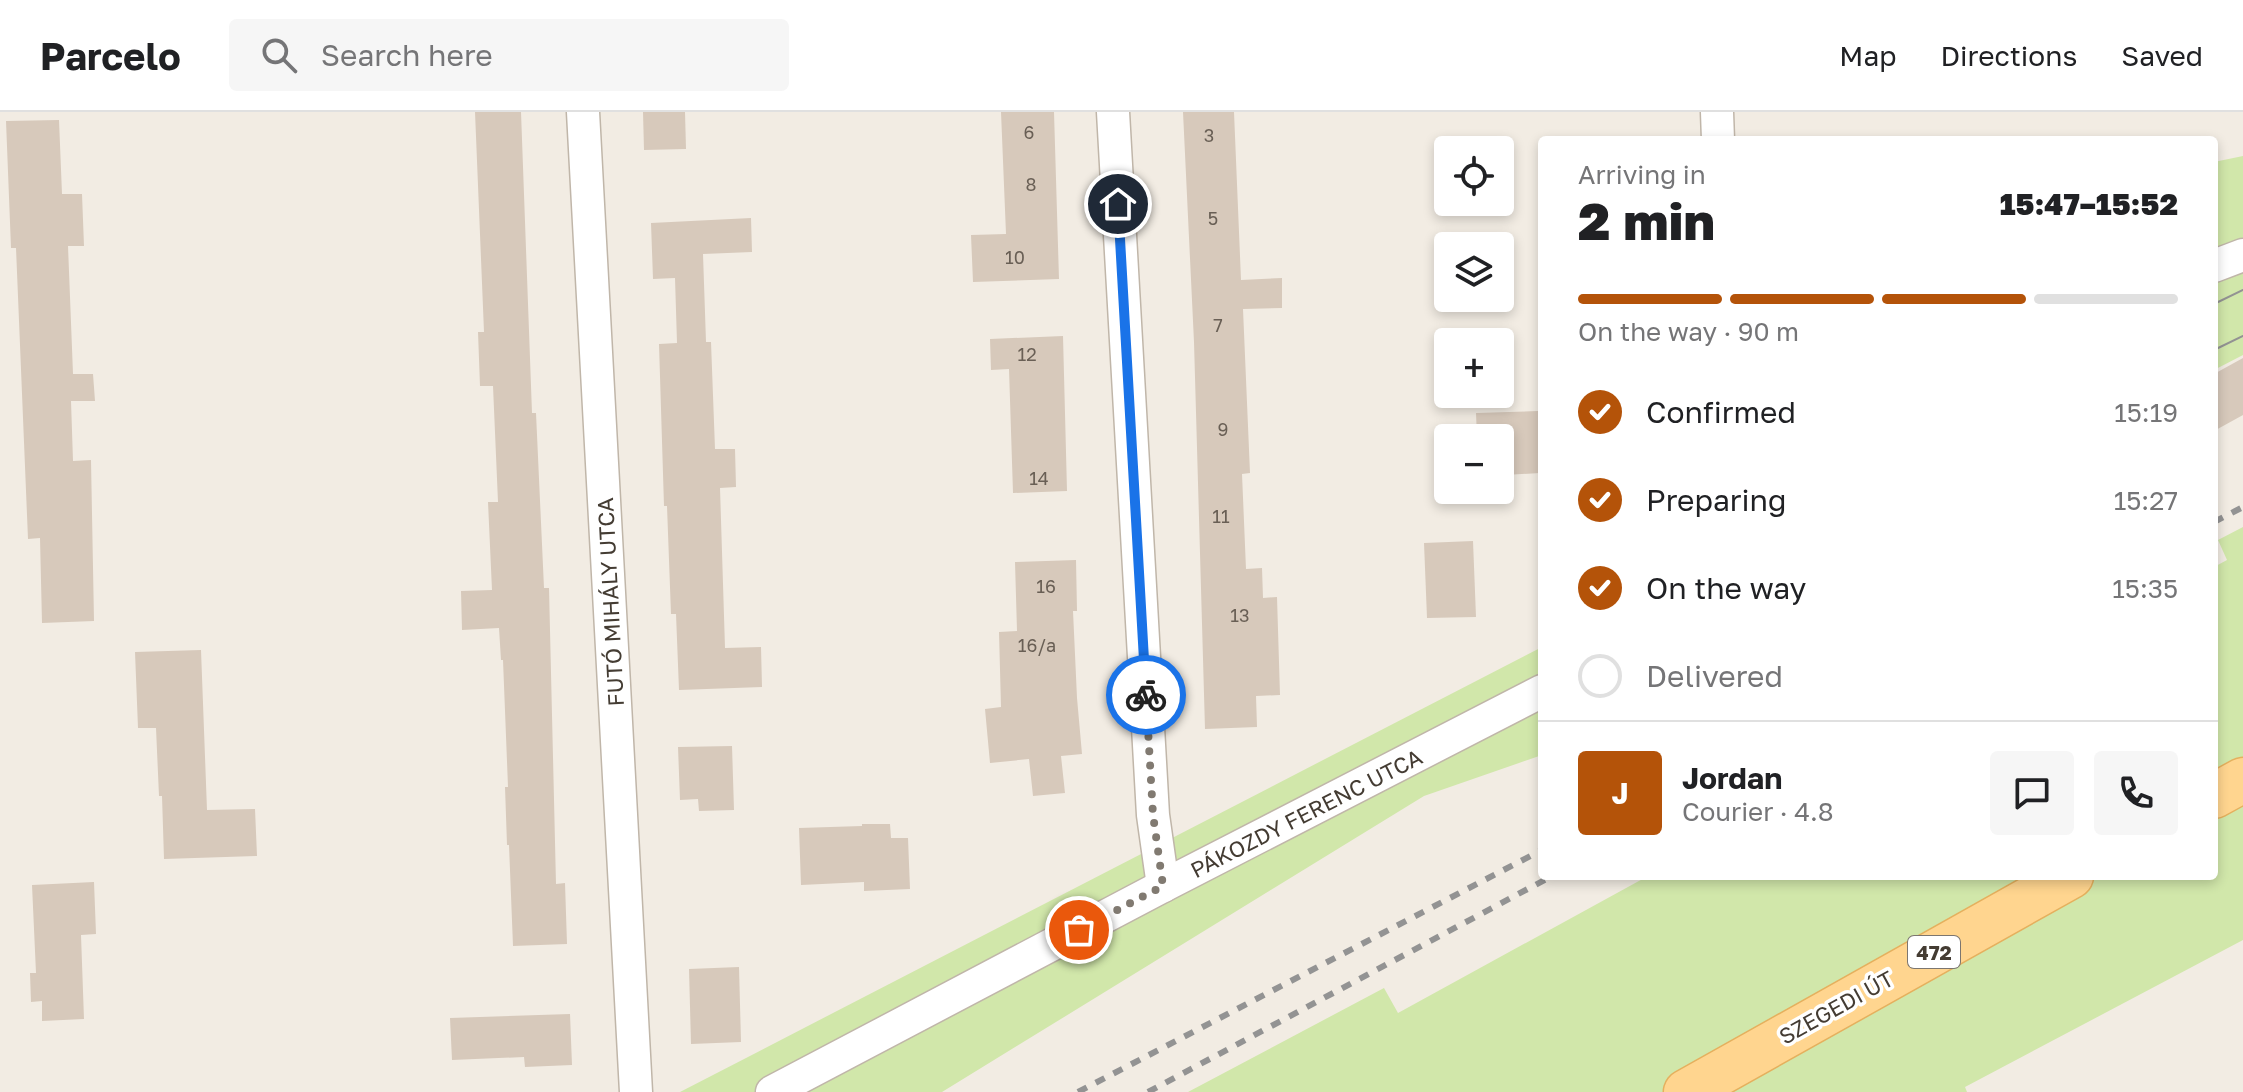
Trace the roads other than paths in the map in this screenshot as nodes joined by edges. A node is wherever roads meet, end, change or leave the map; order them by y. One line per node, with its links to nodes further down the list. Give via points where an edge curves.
1 (583, 112): 12 (street, FUTÓ MIHÁLY UTCA)
2 (1113, 112): 11 (street, via 1153,815)
3 (1717, 112): 4 (street)
4 (1718, 136)
5 (2243, 255): 6 (street)
6 (2218, 264)
7 (1538, 693): 11 (street, PÁKOZDY FERENC UTCA)
8 (2243, 780): 9 (main road)
9 (2218, 794)
10 (2064, 880): 14 (main road, SZEGEDI ÚT / 472)
11 (1163, 886): 13 (street, PÁKOZDY FERENC UTCA)
12 (636, 1092)
13 (772, 1092)
14 (1686, 1092)

